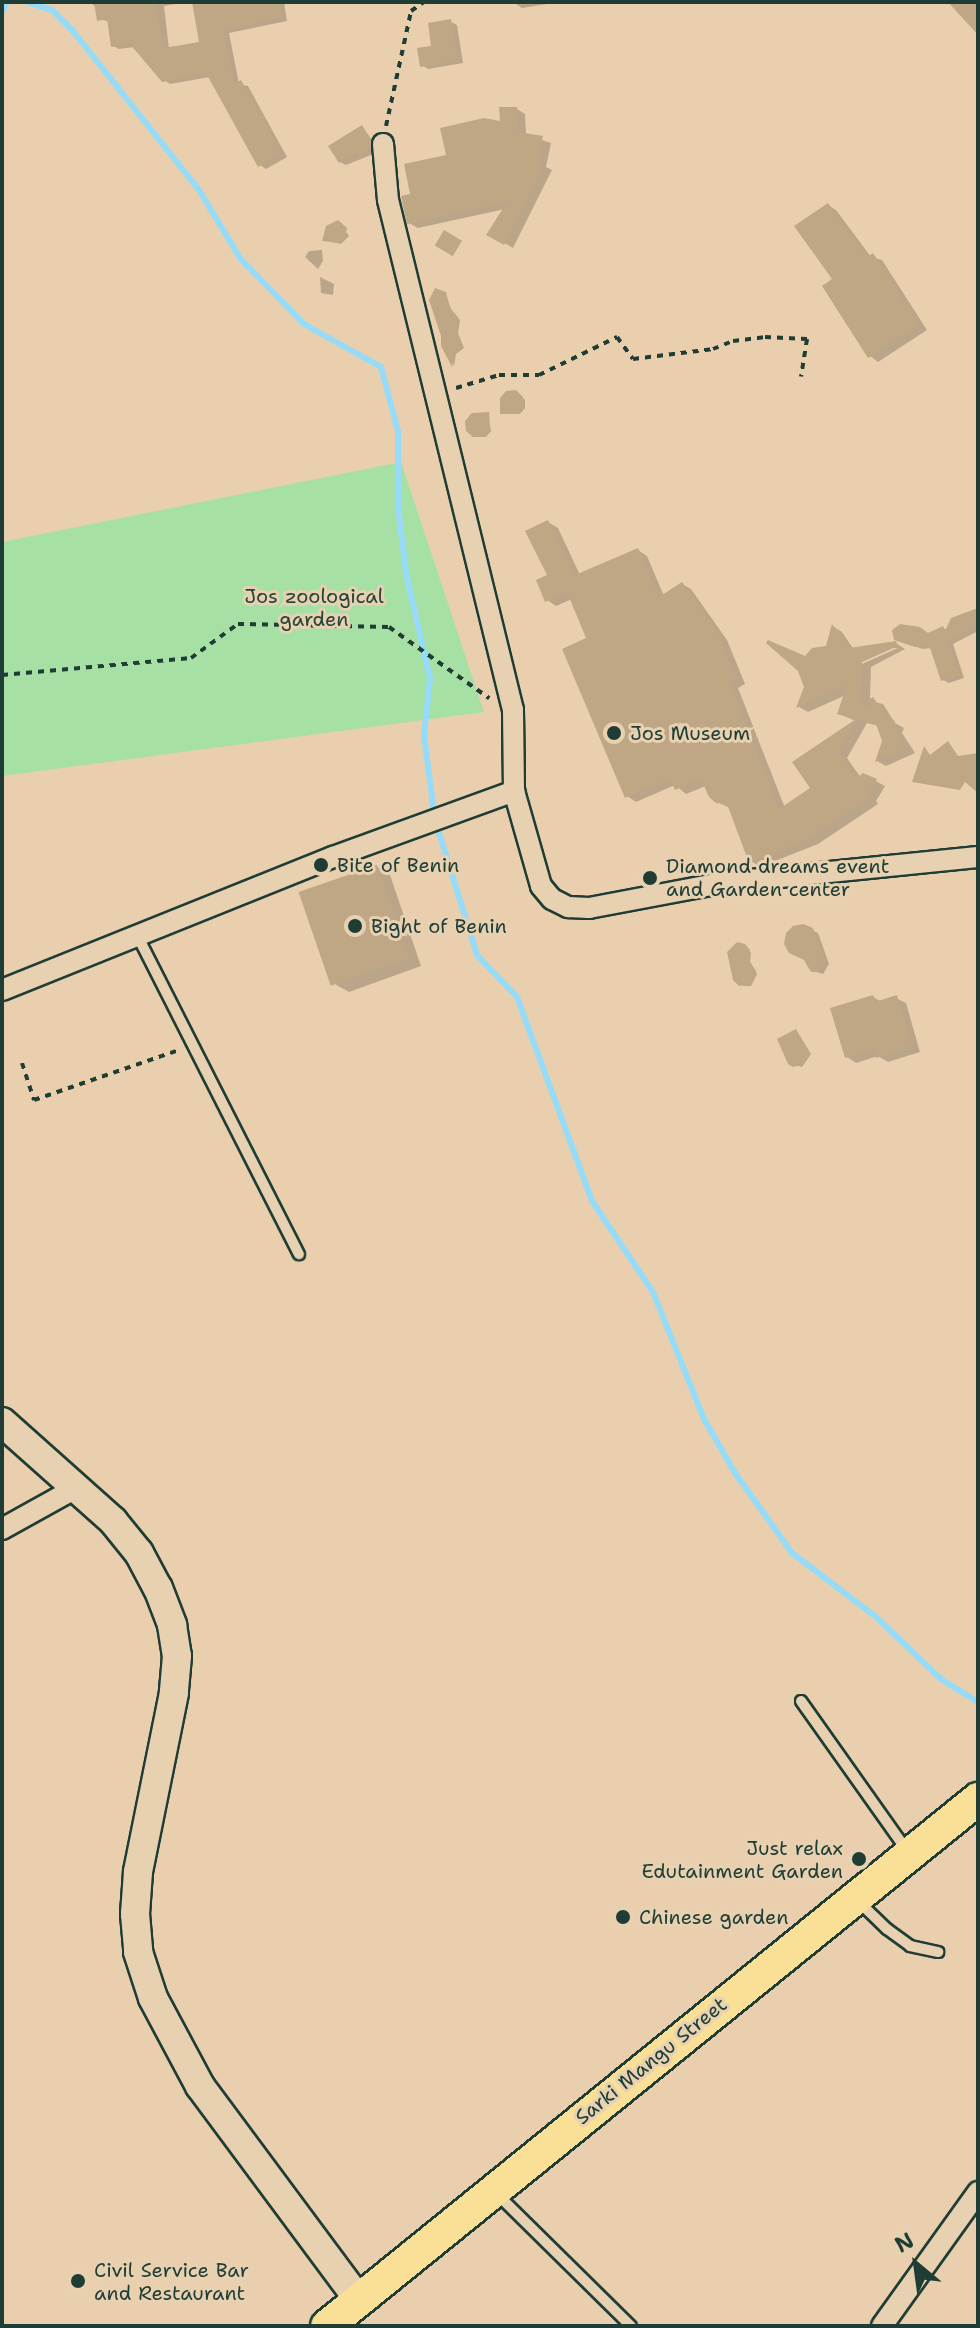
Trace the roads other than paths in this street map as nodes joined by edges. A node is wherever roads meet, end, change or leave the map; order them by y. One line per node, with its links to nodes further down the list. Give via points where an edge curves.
1 (383, 144): 2 (street, via 388,200 513,710)
2 (514, 791): 3 (street, via 541,886 568,907 589,908 721,883); 4 (street)
3 (978, 857)
4 (137, 935): 5 (street); 6 (lane)
5 (2, 990)
6 (299, 1254)
7 (2, 1422): 8 (street)
8 (76, 1488): 9 (street); 17 (street, via 139,1553 172,1625 177,1656 135,1914 138,1952 153,1998 200,2086)
9 (2, 1529)
10 (801, 1701): 12 (lane)
11 (978, 1799): 12 (main road, Sarki Mangu Street)
12 (909, 1854): 13 (main road, Sarki Mangu Street)
13 (855, 1897): 14 (lane, via 910,1946); 15 (main road, Sarki Mangu Street)
14 (938, 1952)
15 (492, 2190): 17 (main road, Sarki Mangu Street); 19 (lane)
16 (978, 2192): 20 (street)
17 (358, 2299): 18 (main road, Sarki Mangu Street)
18 (327, 2326)
19 (631, 2326)
20 (882, 2326)

